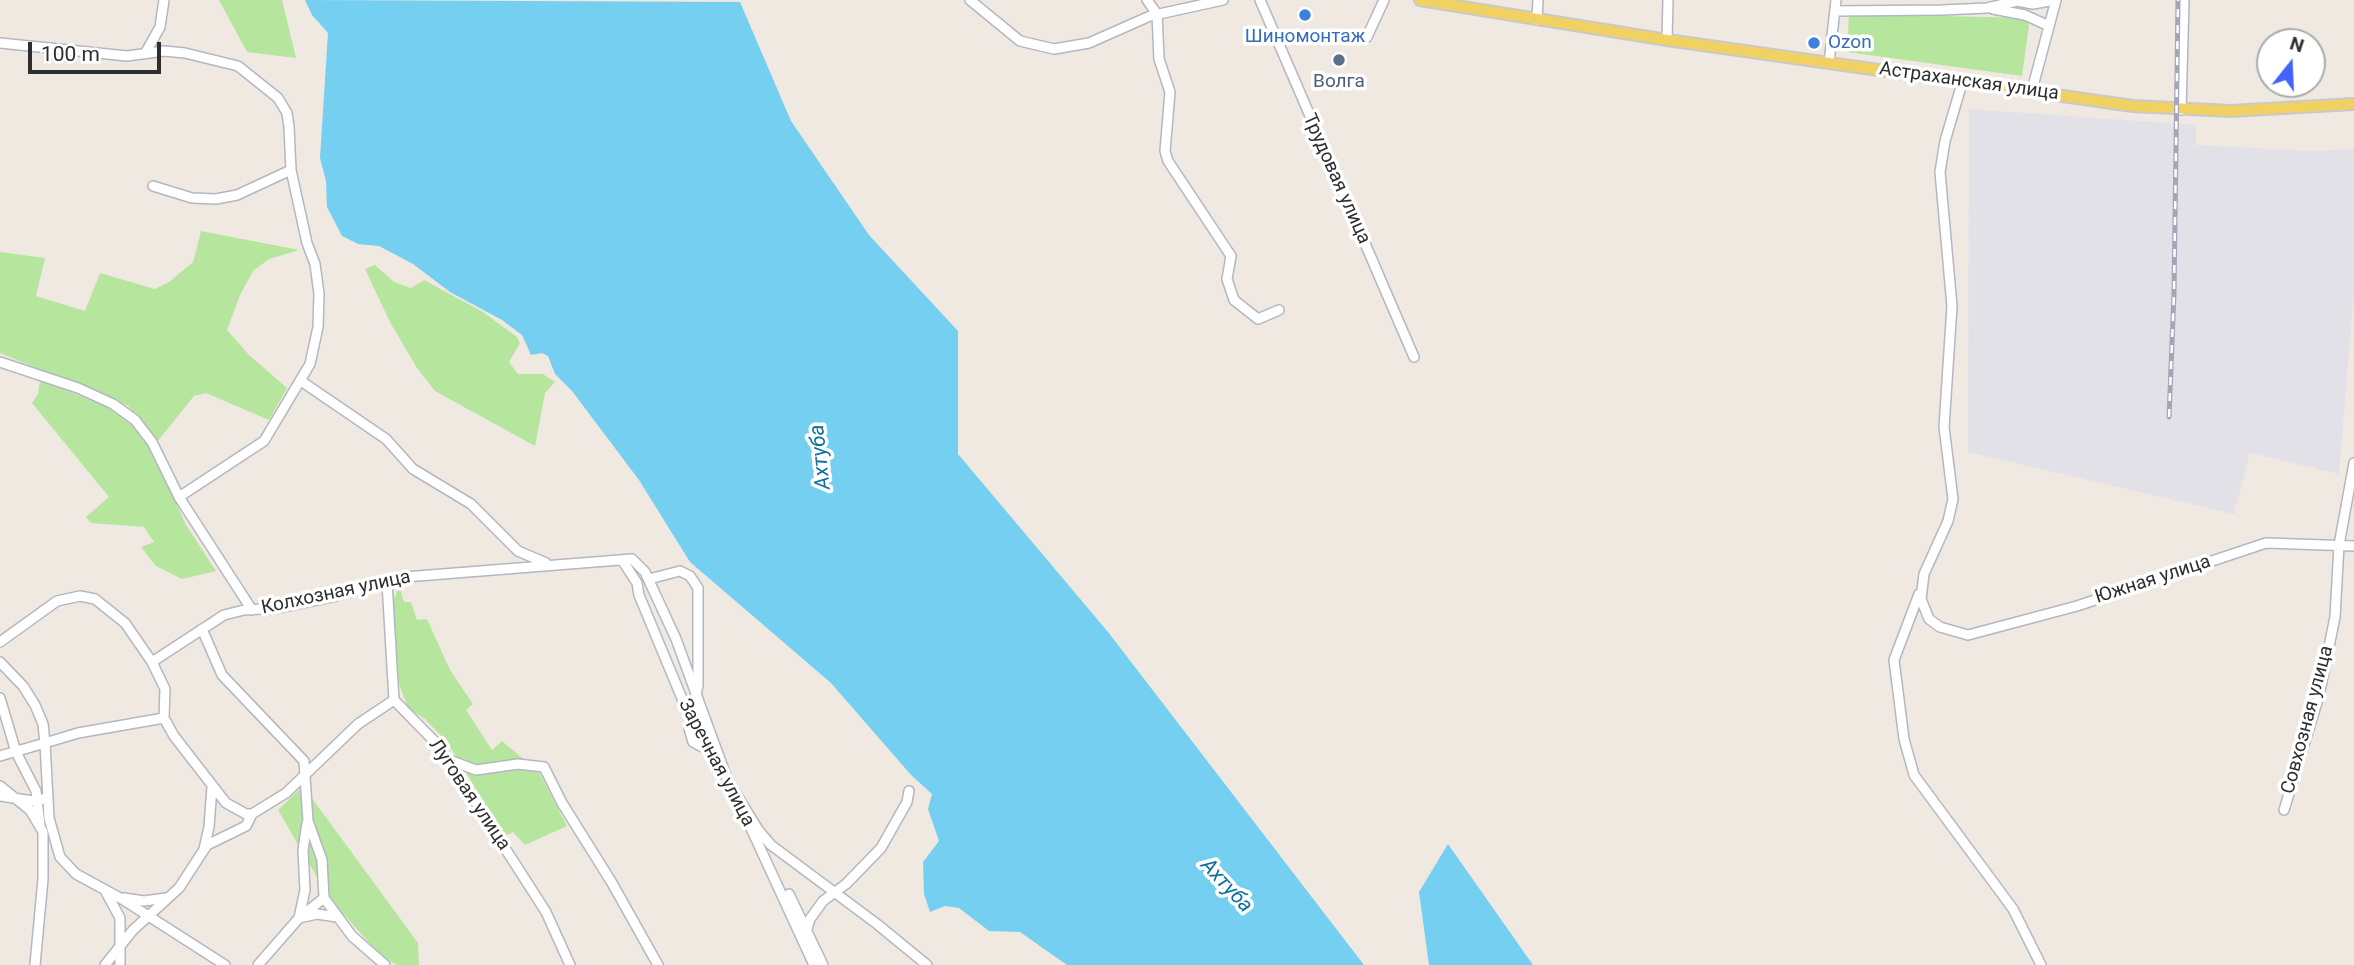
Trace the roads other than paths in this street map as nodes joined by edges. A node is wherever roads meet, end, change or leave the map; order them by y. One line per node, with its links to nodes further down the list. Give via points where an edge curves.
1 (164, 0): 22 (street, via 156,38)
2 (970, 0): 16 (street, via 1020,41 1040,48 1072,48)
3 (1147, 0): 16 (street)
4 (1223, 0): 16 (street)
5 (1260, 0): 31 (street, Трудовая улица)
6 (1384, 0): 19 (street)
7 (1420, 0): 13 (main road, Астраханская улица)
8 (1538, 0): 17 (street)
9 (1668, 0): 20 (street)
10 (1836, 0): 15 (street)
11 (2055, 0): 14 (street); 18 (street)
12 (2185, 0): 27 (street)
13 (1453, 3): 17 (main road, Астраханская улица)
14 (1987, 8): 15 (street); 18 (street, via 2025,15)
15 (1835, 11): 23 (street)
16 (1157, 14): 30 (street, via 1159,59 1170,92 1168,161 1231,256 1227,279 1234,300 1258,319)
17 (1538, 20): 20 (main road, Астраханская улица)
18 (2049, 26): 25 (street)
19 (1367, 37)
20 (1667, 40): 23 (main road, Астраханская улица)
21 (0, 43): 22 (street, via 127,56)
22 (146, 52): 28 (street, via 185,53 221,61 238,66 264,85 287,113)
23 (1829, 62): 24 (main road, Астраханская улица)
24 (1963, 80): 25 (main road, Астраханская улица); 42 (street, via 1940,172 1952,306 1944,427 1953,499)
25 (2032, 90): 27 (main road, Астраханская улица)
26 (2354, 104): 27 (main road, Астраханская улица)
27 (2181, 110)
28 (291, 170): 29 (street, via 216,200); 33 (street, via 320,294 315,345)
29 (153, 186)
30 (1279, 310)
31 (1414, 357)
32 (0, 362): 35 (street, Колхозная улица, via 78,388 135,420 152,442)
33 (301, 381): 35 (street, via 264,441); 39 (street, Колхозная улица, via 386,439 413,470 471,504 517,551)
34 (2354, 463): 36 (street, Совхозная улица)
35 (179, 497): 43 (street, Колхозная улица)
36 (2339, 545): 37 (street, Южная улица); 42 (street, Южная улица, via 2266,543 2077,606 1968,635 1929,619); 66 (street, Совхозная улица, via 2335,617)
37 (2354, 546)
38 (622, 560): 39 (street, Колхозная улица); 40 (street, via 635,560); 52 (street, Заречная улица, via 638,583 647,616)
39 (546, 563): 41 (street, Колхозная улица)
40 (649, 579): 50 (street); 50 (street, via 680,571 690,576 698,589)
41 (387, 582): 43 (street, Колхозная улица, via 319,600); 49 (street)
42 (1921, 589): 94 (street, via 1894,660 1914,775 2013,909)
43 (252, 610): 44 (street, Колхозная улица, via 224,615)
44 (202, 629): 47 (street, Колхозная улица); 58 (street, via 222,675 294,747)
45 (0, 642): 47 (street, via 45,607 89,597 125,623)
46 (0, 662): 53 (street, via 23,685 43,724)
47 (152, 662): 51 (street, via 165,689)
48 (0, 698): 54 (street)
49 (394, 700): 57 (street, Луговая улица); 58 (street, via 358,724)
50 (697, 700): 52 (street); 55 (street)
51 (164, 718): 53 (street); 60 (street)
52 (692, 719): 55 (street, Заречная улица)
53 (45, 743): 54 (street); 65 (street)
54 (16, 752): 56 (street); 65 (street)
55 (714, 753): 59 (street, Заречная улица)
56 (0, 756)
57 (447, 757): 89 (street, Луговая улица, via 546,912); 90 (street, via 458,766 476,770 518,764 544,767)
58 (307, 772): 67 (street, via 286,793); 68 (street)
59 (729, 781): 72 (street, Заречная улица); 74 (street, via 771,845)
60 (212, 785): 67 (street, via 226,803); 70 (street)
61 (0, 786): 64 (street)
62 (909, 790): 74 (street, via 881,848)
63 (0, 796): 64 (street)
64 (17, 798): 65 (street); 69 (street)
65 (43, 799): 69 (street); 71 (street)
66 (2284, 810)
67 (252, 814): 70 (street, via 246,826)
68 (308, 821): 77 (street, via 322,860); 80 (street, via 303,850 306,883)
69 (43, 832): 71 (street); 84 (street)
70 (203, 852): 76 (street)
71 (60, 857): 73 (street)
72 (766, 860): 81 (street); 91 (street, Заречная улица)
73 (105, 891): 75 (street); 82 (street, via 118,909)
74 (835, 892): 81 (street, via 815,910); 93 (street)
75 (116, 896): 76 (street, via 144,901); 78 (street)
76 (171, 896): 78 (street)
77 (324, 898): 79 (street); 80 (street)
78 (148, 915): 82 (street); 87 (street)
79 (337, 917): 80 (street, via 317,914); 83 (street)
80 (299, 918): 88 (street)
81 (807, 929): 92 (street)
82 (121, 945): 85 (street); 86 (street)
83 (385, 964)
84 (35, 965)
85 (105, 965)
86 (120, 965)
87 (225, 965)
88 (258, 965)
89 (570, 965)
90 (658, 965)
91 (814, 965)
92 (823, 965)
93 (927, 965)
94 (2041, 965)

